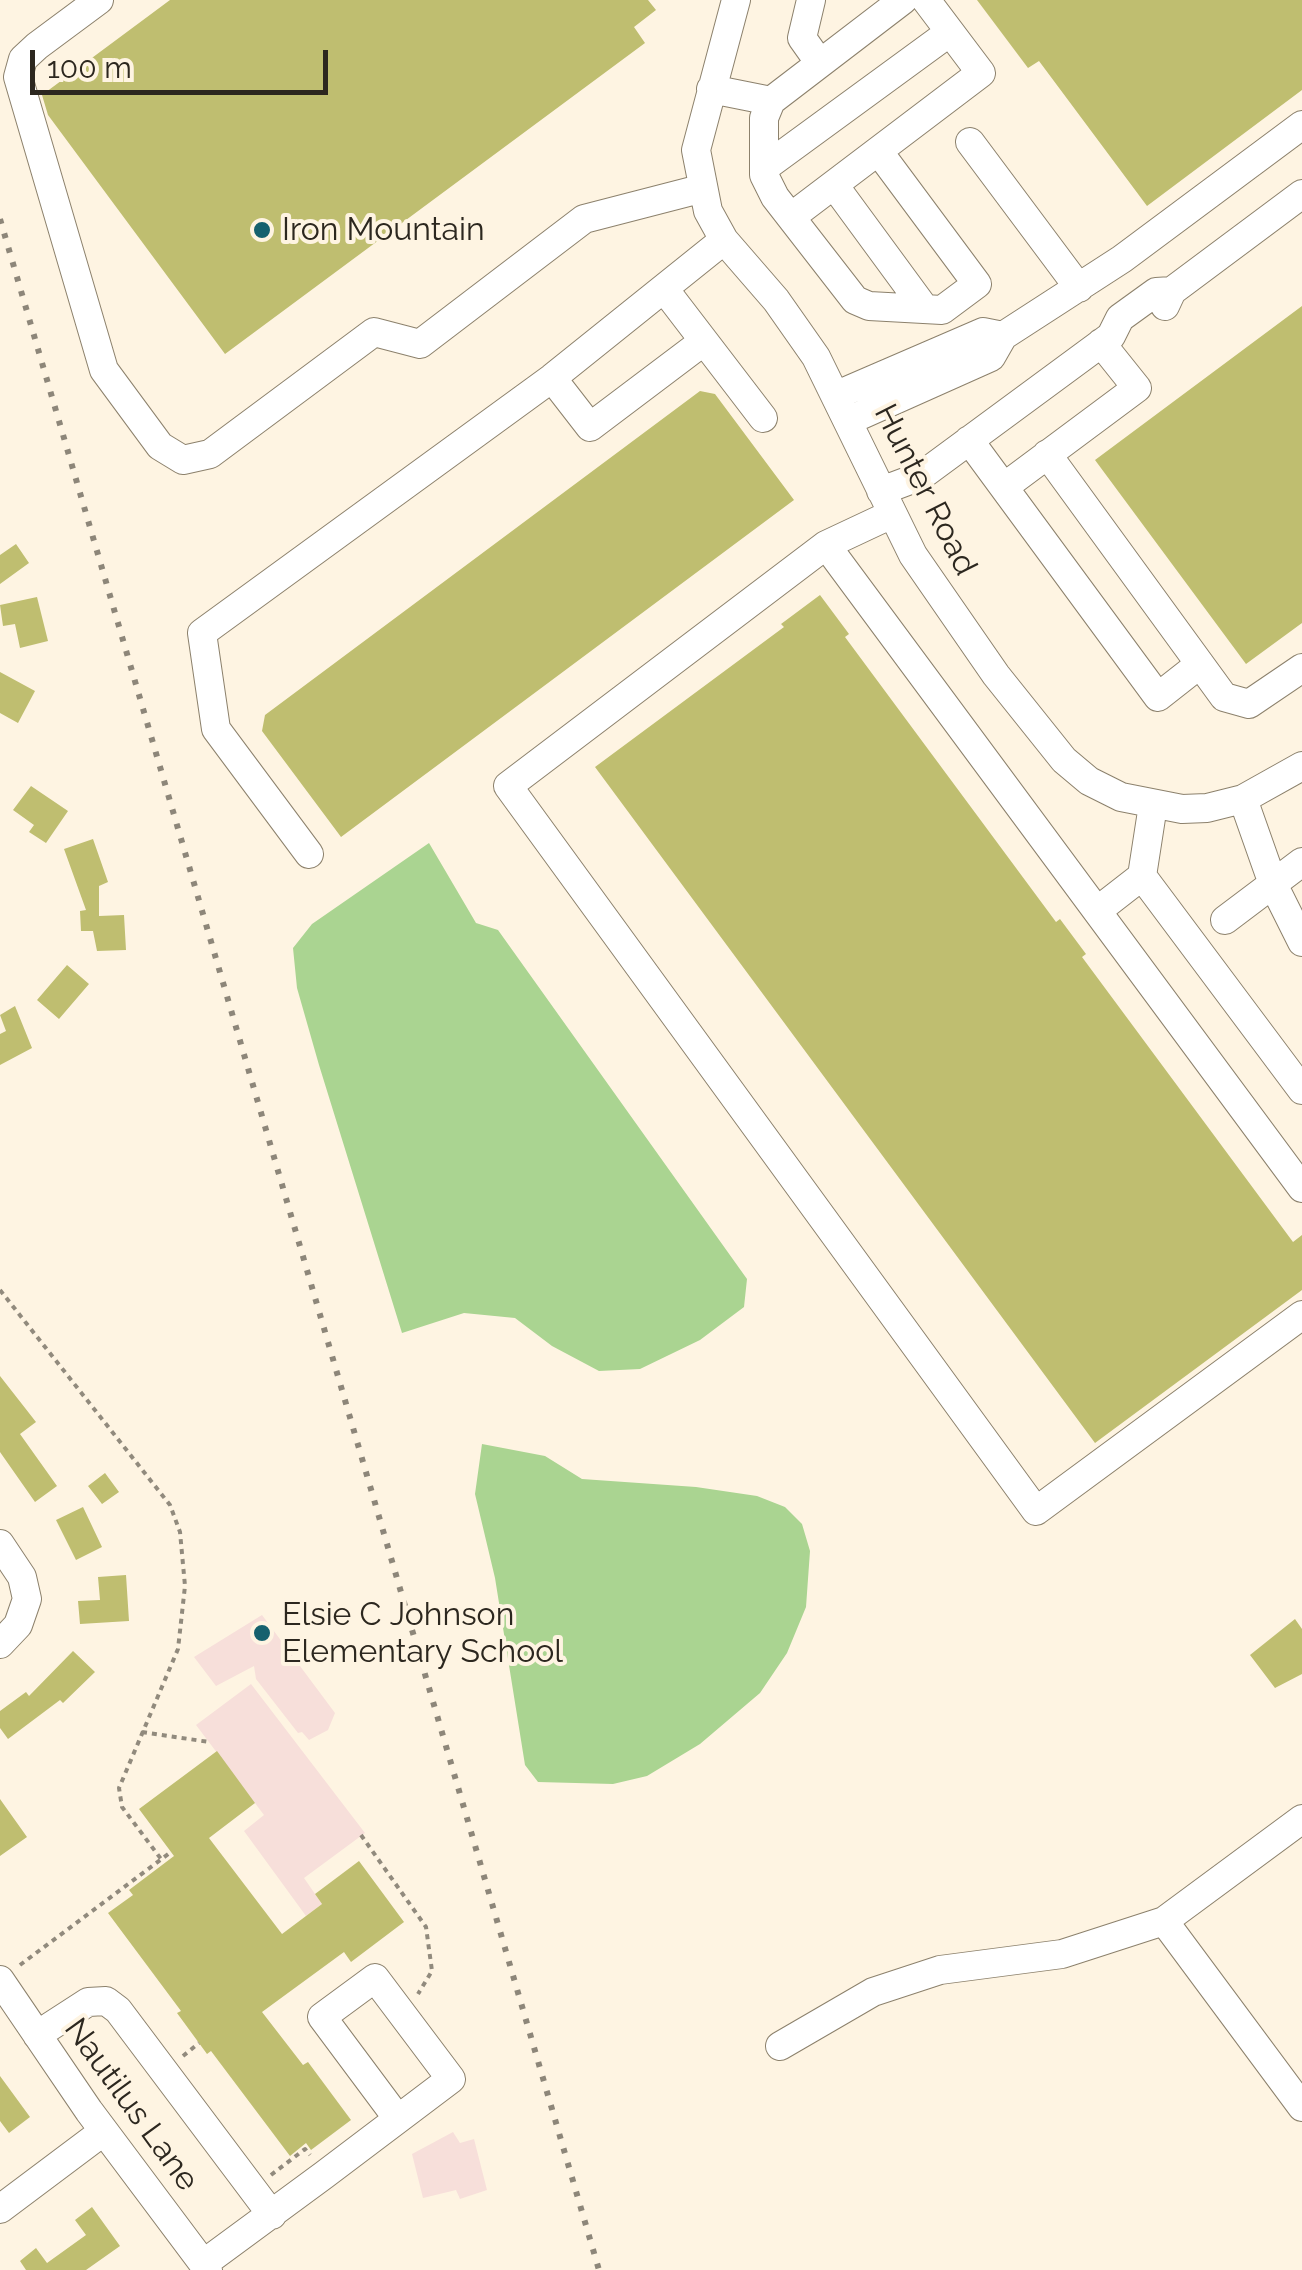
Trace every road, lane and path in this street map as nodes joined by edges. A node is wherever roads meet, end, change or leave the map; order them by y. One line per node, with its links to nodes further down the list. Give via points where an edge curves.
1 (99, 0): 15 (street, via 23,59 18,77 104,370 160,446 183,460 210,454 374,332 420,344 584,219)
2 (736, 0): 8 (street, Hunter Road)
3 (903, 0): 7 (street)
4 (926, 0): 6 (street)
5 (813, 2): 7 (street, via 802,38)
6 (950, 32): 12 (street, via 981,74); 13 (street)
7 (820, 62): 9 (street)
8 (711, 90): 9 (street); 15 (street, Hunter Road, via 696,150)
9 (771, 102): 13 (street, via 764,118)
10 (1302, 125): 19 (street)
11 (970, 142): 19 (street)
12 (879, 152): 14 (street); 21 (street, via 977,284 942,310)
13 (764, 168): 17 (street)
14 (834, 184): 17 (street); 21 (street)
15 (700, 188): 18 (street, Hunter Road)
16 (1302, 194): 22 (street, via 1172,291 1156,292 1120,318)
17 (791, 217): 21 (street, via 855,300)
18 (724, 240): 20 (street); 25 (street, Hunter Road, via 776,300)
19 (1079, 288): 25 (street, via 1004,336 991,357)
20 (665, 290): 23 (street); 24 (street)
21 (924, 309)
22 (1106, 339): 27 (street); 28 (street, via 1137,388)
23 (704, 341): 24 (street, via 590,427); 26 (street)
24 (552, 378): 37 (street, via 202,633 216,729)
25 (844, 408): 30 (street, Hunter Road)
26 (763, 418)
27 (970, 440): 29 (street); 30 (street)
28 (1047, 454): 29 (street); 32 (street)
29 (1004, 487): 32 (street, via 1158,697)
30 (886, 502): 31 (street); 36 (street, Hunter Road, via 937,596 1042,736 1089,781)
31 (826, 545): 41 (street); 47 (street, via 508,786 1036,1510)
32 (1200, 664): 33 (street, via 1224,697 1249,704)
33 (1302, 668)
34 (1302, 766): 35 (street, Hunter Road)
35 (1243, 799): 36 (street, Hunter Road, via 1207,808); 40 (street)
36 (1153, 805): 39 (street)
37 (309, 854)
38 (1302, 862): 40 (street)
39 (1142, 876): 41 (street); 44 (street)
40 (1273, 884): 42 (street); 43 (street)
41 (1097, 911): 45 (street)
42 (1224, 920)
43 (1302, 942)
44 (1302, 1090)
45 (1302, 1188)
46 (0, 1290): 50 (path, via 174,1512 184,1562 184,1615 173,1665)
47 (1302, 1315)
48 (0, 1544): 49 (street, via 22,1577 27,1599 18,1624)
49 (0, 1644)
50 (142, 1732): 51 (path); 55 (path, via 119,1799)
51 (209, 1742)
52 (1302, 1818): 56 (street)
53 (362, 1835): 58 (path, via 416,1908 431,1947 428,1984)
54 (171, 1852): 55 (path)
55 (161, 1859): 57 (path)
56 (1164, 1920): 61 (street, via 1062,1954 940,1970 890,1986); 63 (street)
57 (10, 1972): 59 (street, Nautilus Lane)
58 (399, 2010): 64 (street, via 452,2078); 64 (street, via 375,1978 322,2018)
59 (37, 2035): 65 (street, Nautilus Lane); 69 (street, via 88,2002 118,2010)
60 (199, 2043): 62 (path)
61 (780, 2046)
62 (174, 2062)
63 (1302, 2107)
64 (398, 2118): 66 (street)
65 (104, 2131): 68 (street); 70 (street, Nautilus Lane)
66 (324, 2175): 67 (path, via 305,2149); 69 (street)
67 (263, 2180)
68 (0, 2208)
69 (272, 2215): 70 (street)
70 (206, 2267)

